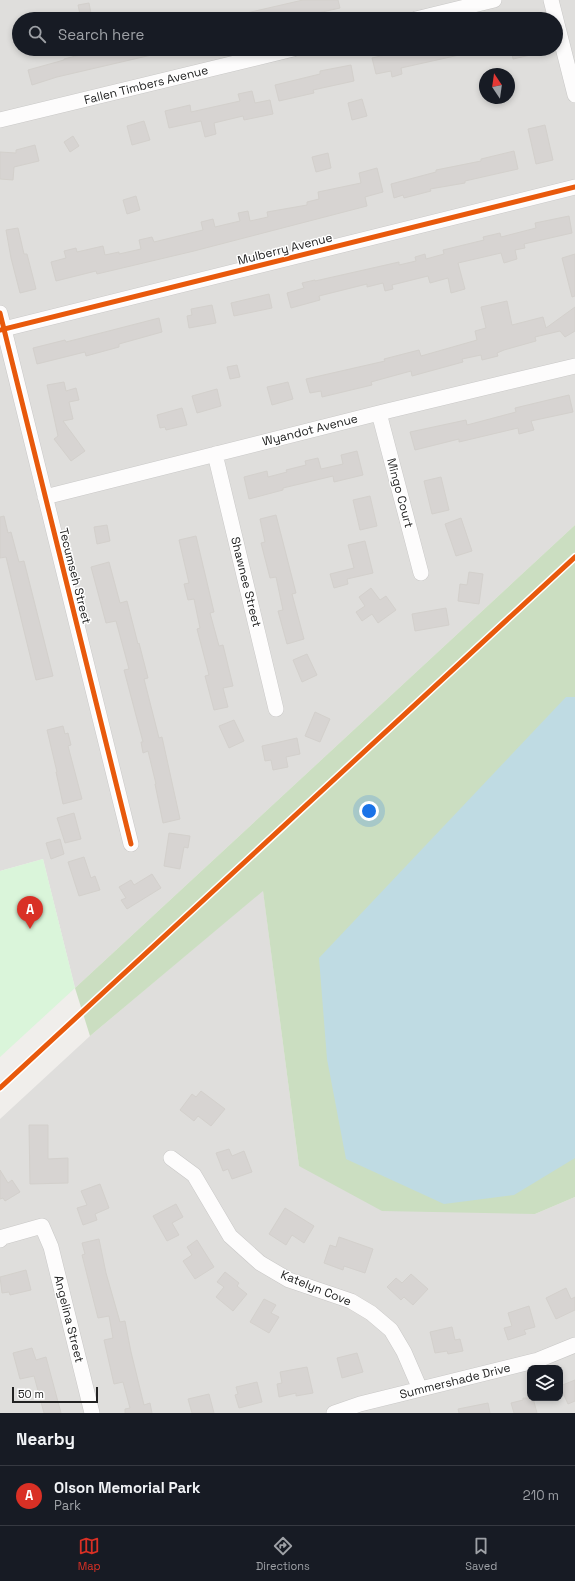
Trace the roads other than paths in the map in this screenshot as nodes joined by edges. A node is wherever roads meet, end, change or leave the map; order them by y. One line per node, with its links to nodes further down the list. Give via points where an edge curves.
1 (494, 0): 3 (street)
2 (551, 0): 4 (street)
3 (445, 12)
4 (554, 12)
5 (563, 48): 7 (street)
6 (264, 56): 8 (street, Fallen Timbers Avenue)
7 (575, 96)
8 (0, 120)
9 (575, 187): 11 (street, Mulberry Avenue)
10 (0, 313): 11 (street, Tecumseh Street)
11 (2, 329): 15 (street, Tecumseh Street)
12 (575, 366): 13 (street, Wyandot Avenue)
13 (379, 413): 14 (street, Wyandot Avenue); 16 (street, Mingo Court)
14 (215, 454): 15 (street, Wyandot Avenue); 17 (street, Shawnee Street)
15 (45, 497): 18 (street, Tecumseh Street)
16 (421, 573)
17 (276, 710)
18 (131, 844)
19 (171, 1158): 22 (street, Katelyn Cove, via 194,1175 230,1236 260,1263 289,1280 351,1301 371,1313 391,1330)
20 (0, 1240): 23 (street, Angelina Street, via 42,1226 51,1247)
21 (575, 1345): 22 (street, Summershade Drive, via 538,1360)
22 (420, 1389): 24 (street, Summershade Drive)
23 (92, 1413)
24 (334, 1413)

